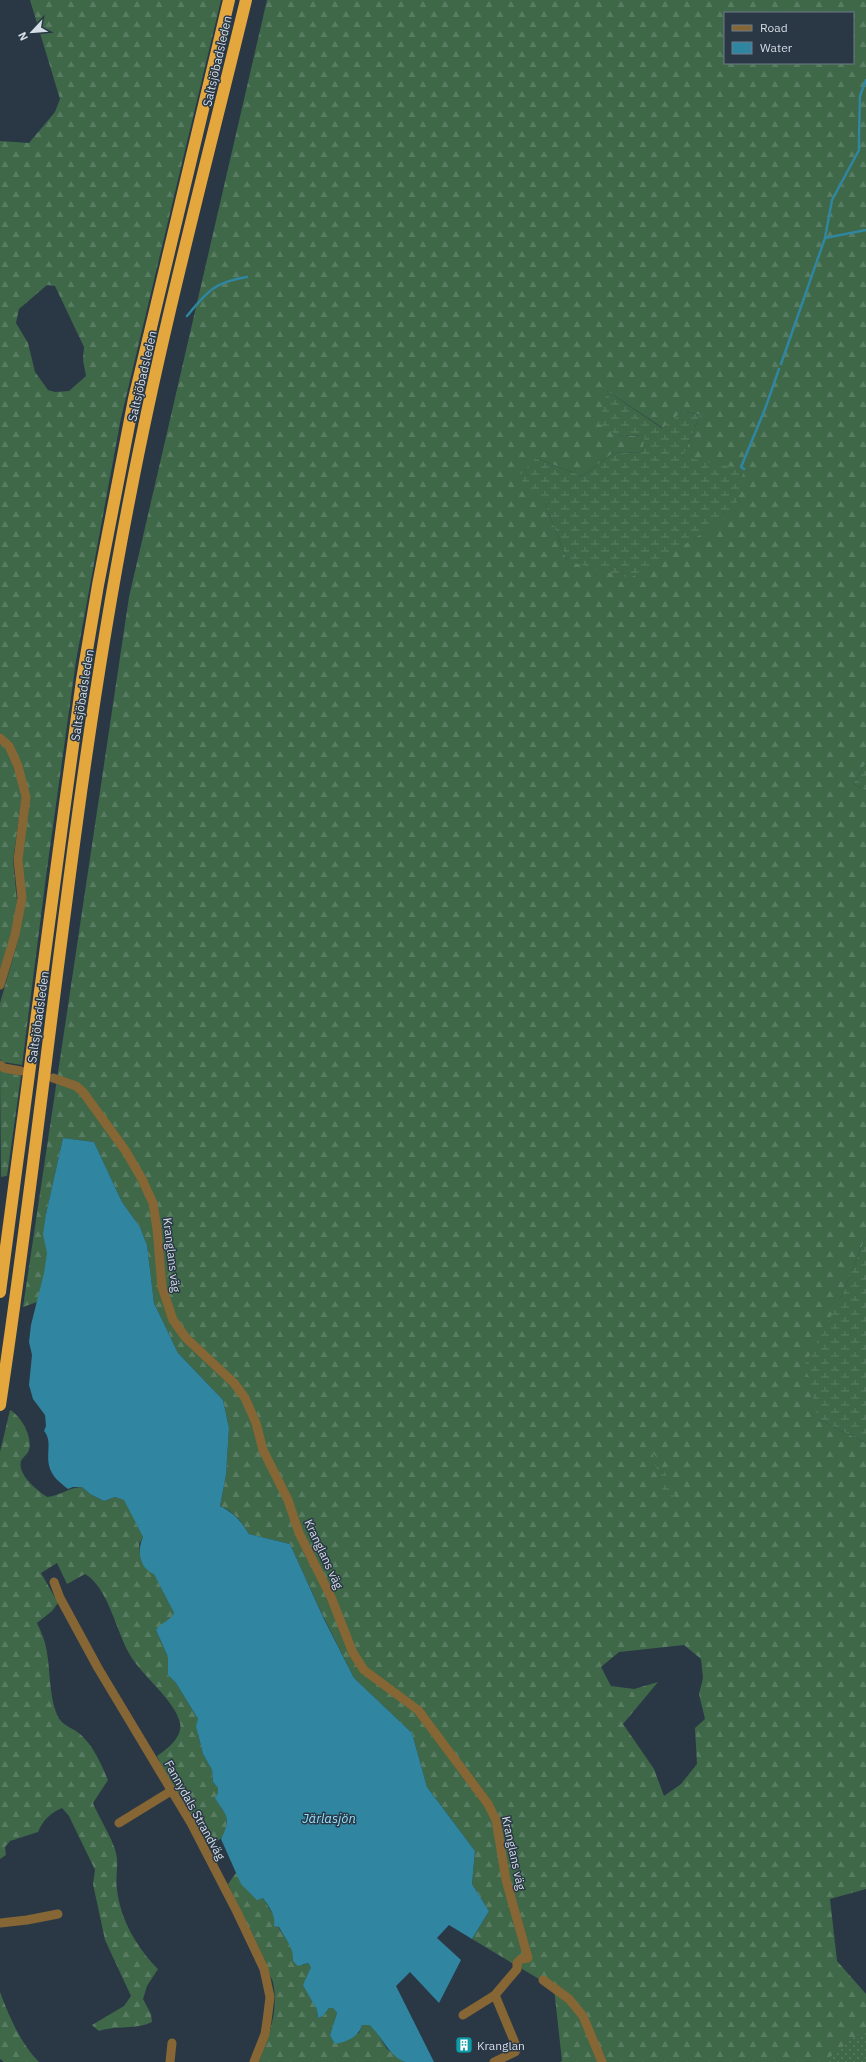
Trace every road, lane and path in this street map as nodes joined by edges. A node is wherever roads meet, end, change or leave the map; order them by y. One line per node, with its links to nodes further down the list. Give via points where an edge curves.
1 (229, 0): 8 (highway, Saltsjöbadsleden, via 134,398 98,585 69,772)
2 (246, 0): 9 (highway, Saltsjöbadsleden, via 150,402 127,511 97,690)
3 (0, 738): 4 (street, via 9,746 18,766 26,797 18,860 22,898 15,935)
4 (0, 985)
5 (0, 1065): 6 (street)
6 (21, 1071)
7 (53, 1078): 16 (street, Kranglans väg, via 76,1086 83,1092 125,1150 142,1179 153,1203 162,1287 173,1320 186,1338 234,1383 245,1398 256,1423 263,1450 288,1500 298,1533 331,1597 353,1652 364,1670 418,1710 488,1804 496,1820 506,1880 528,1958 517,1963 517,1969)
8 (0, 1292)
9 (0, 1404)
10 (54, 1582): 11 (street, Fannydals Strandväg, via 95,1662)
11 (171, 1791): 12 (street); 20 (street, Fannydals Strandväg, via 191,1823 264,1969 270,1997 268,2022)
12 (119, 1823)
13 (58, 1914): 14 (street)
14 (0, 1923)
15 (543, 1980): 22 (street, via 569,1999 583,2016)
16 (495, 1995): 17 (street, Kranglans väg); 21 (street, via 517,2048 515,2052)
17 (462, 2015)
18 (172, 2043): 19 (street)
19 (170, 2062)
20 (254, 2062)
21 (494, 2062)
22 (602, 2062)

